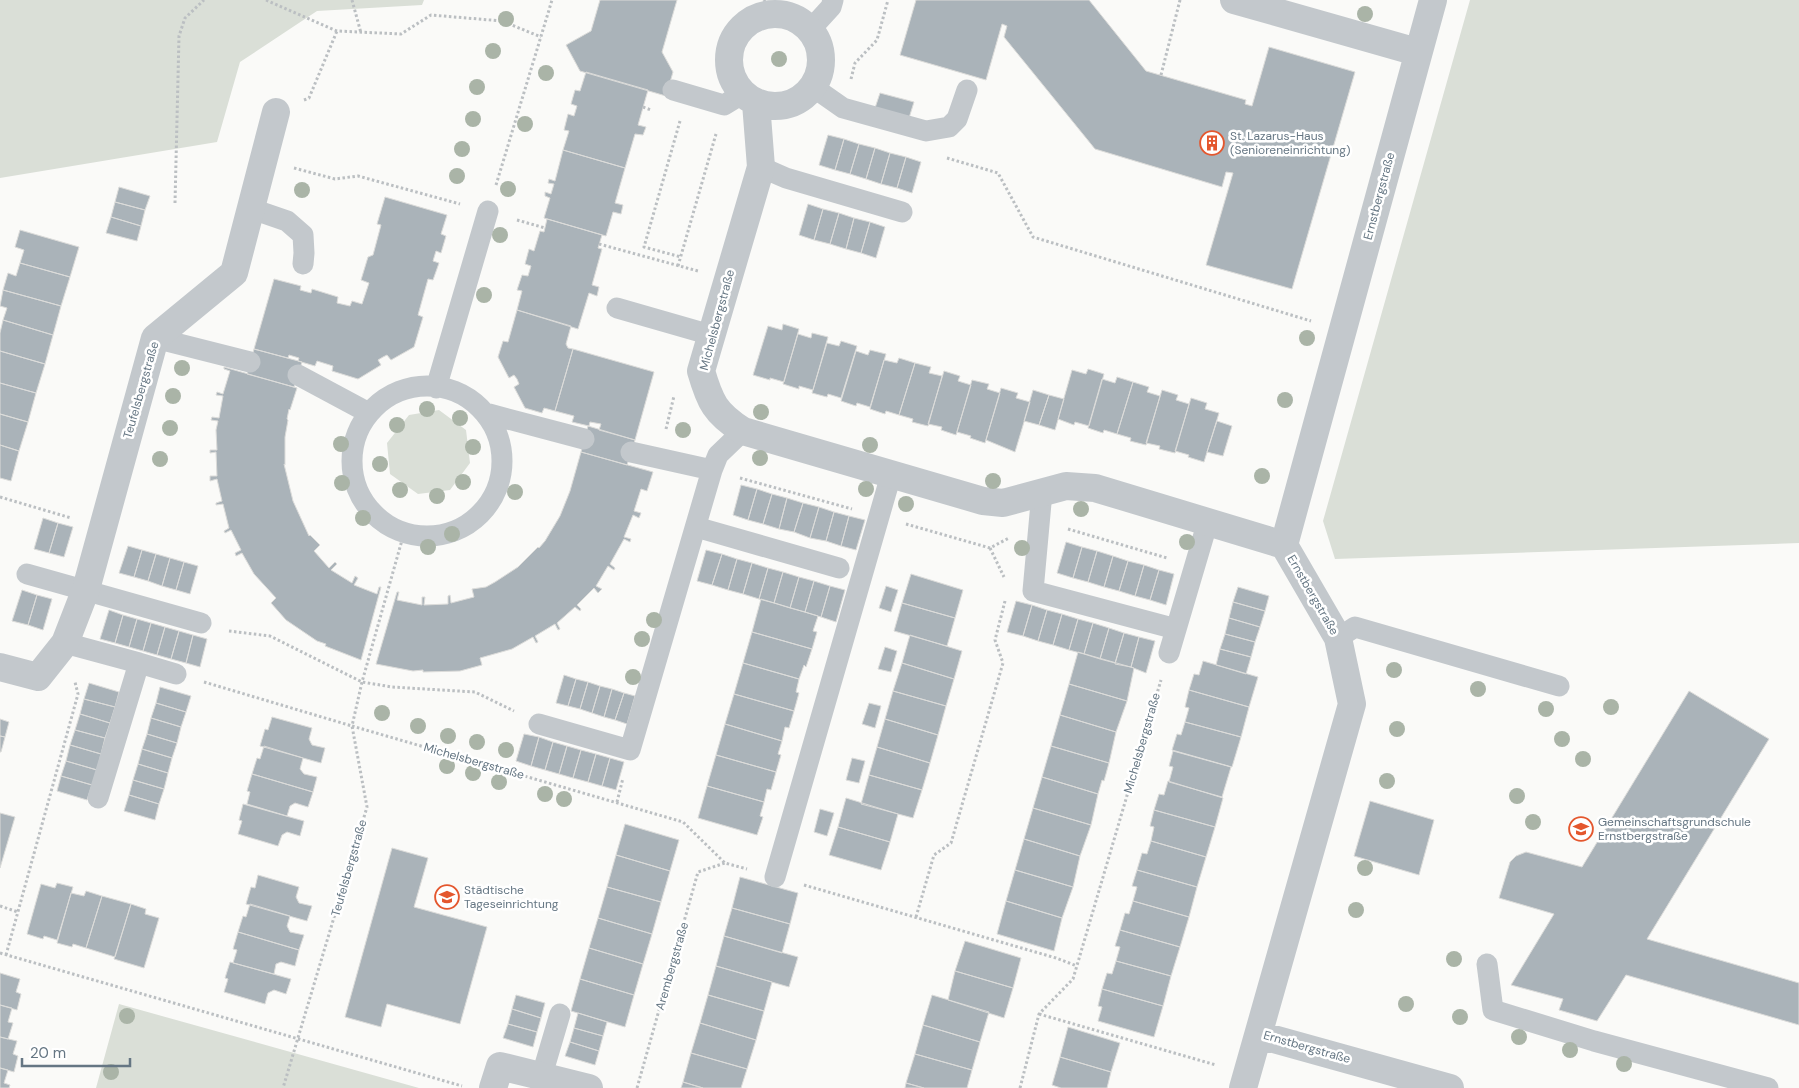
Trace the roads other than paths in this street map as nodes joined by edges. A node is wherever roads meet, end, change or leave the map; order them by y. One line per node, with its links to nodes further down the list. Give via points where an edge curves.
1 (834, 0): 5 (lane)
2 (1234, 0): 6 (street)
3 (1433, 0): 6 (street, Ernstbergstraße)
4 (768, 7): 5 (street, Michelsbergstraße, via 797,19); 10 (street, Michelsbergstraße, via 764,15 749,21 737,33 730,49 728,65)
5 (810, 30): 7 (street, via 822,59)
6 (1417, 52): 33 (street, Ernstbergstraße)
7 (813, 87): 9 (lane, via 843,108 926,131 949,127 957,119); 10 (street, via 788,106 772,107)
8 (673, 90): 10 (lane)
9 (967, 90)
10 (741, 100): 12 (street, Michelsbergstraße)
11 (276, 112): 13 (street, Teufelsbergstraße)
12 (761, 167): 15 (lane, via 786,178); 18 (street, Michelsbergstraße)
13 (252, 208): 16 (lane, via 287,221 303,236); 19 (street, Teufelsbergstraße, via 234,273)
14 (488, 212): 22 (lane)
15 (902, 212)
16 (302, 264)
17 (616, 308): 18 (lane)
18 (711, 335): 25 (street, Michelsbergstraße, via 701,371 708,396 718,412)
19 (155, 338): 20 (lane); 36 (street, Teufelsbergstraße)
20 (250, 362)
21 (298, 375): 23 (lane)
22 (436, 388): 23 (lane, via 413,386 394,392); 24 (lane, via 455,390)
23 (367, 412): 24 (lane, via 353,440 351,458 354,482 364,504 382,523 412,536 429,537 455,532 474,521 495,494 502,476 502,452)
24 (488, 414): 26 (lane)
25 (743, 431): 28 (lane, via 718,455); 29 (street, Michelsbergstraße)
26 (584, 439)
27 (631, 452): 28 (lane)
28 (712, 470): 32 (lane)
29 (891, 475): 30 (street, Michelsbergstraße, via 983,501 1003,503); 48 (lane)
30 (1042, 492): 31 (street, Michelsbergstraße, via 1066,486 1095,488); 38 (lane, via 1033,591)
31 (1208, 521): 33 (street, Michelsbergstraße); 38 (lane)
32 (696, 527): 34 (lane); 46 (lane, via 630,750)
33 (1284, 545): 39 (street, Ernstbergstraße)
34 (839, 568)
35 (27, 574): 36 (lane)
36 (86, 590): 37 (lane); 40 (street, Teufelsbergstraße)
37 (201, 623)
38 (1176, 629): 41 (lane)
39 (1338, 638): 45 (lane, via 1355,627); 51 (street, Ernstbergstraße, via 1352,704)
40 (65, 643): 42 (lane); 43 (street, Teufelsbergstraße, via 38,677)
41 (1169, 653)
42 (139, 663): 44 (lane); 47 (lane)
43 (0, 667)
44 (176, 674)
45 (1560, 686)
46 (539, 724)
47 (98, 798)
48 (775, 877)
49 (1487, 964): 57 (lane, via 1493,1010)
50 (560, 1014): 52 (lane)
51 (1259, 1035): 53 (street); 56 (street, Ernstbergstraße)
52 (542, 1075): 54 (street, via 500,1066); 55 (street)
53 (1246, 1081)
54 (493, 1088)
55 (588, 1088)
56 (1450, 1088)
57 (1768, 1088)

